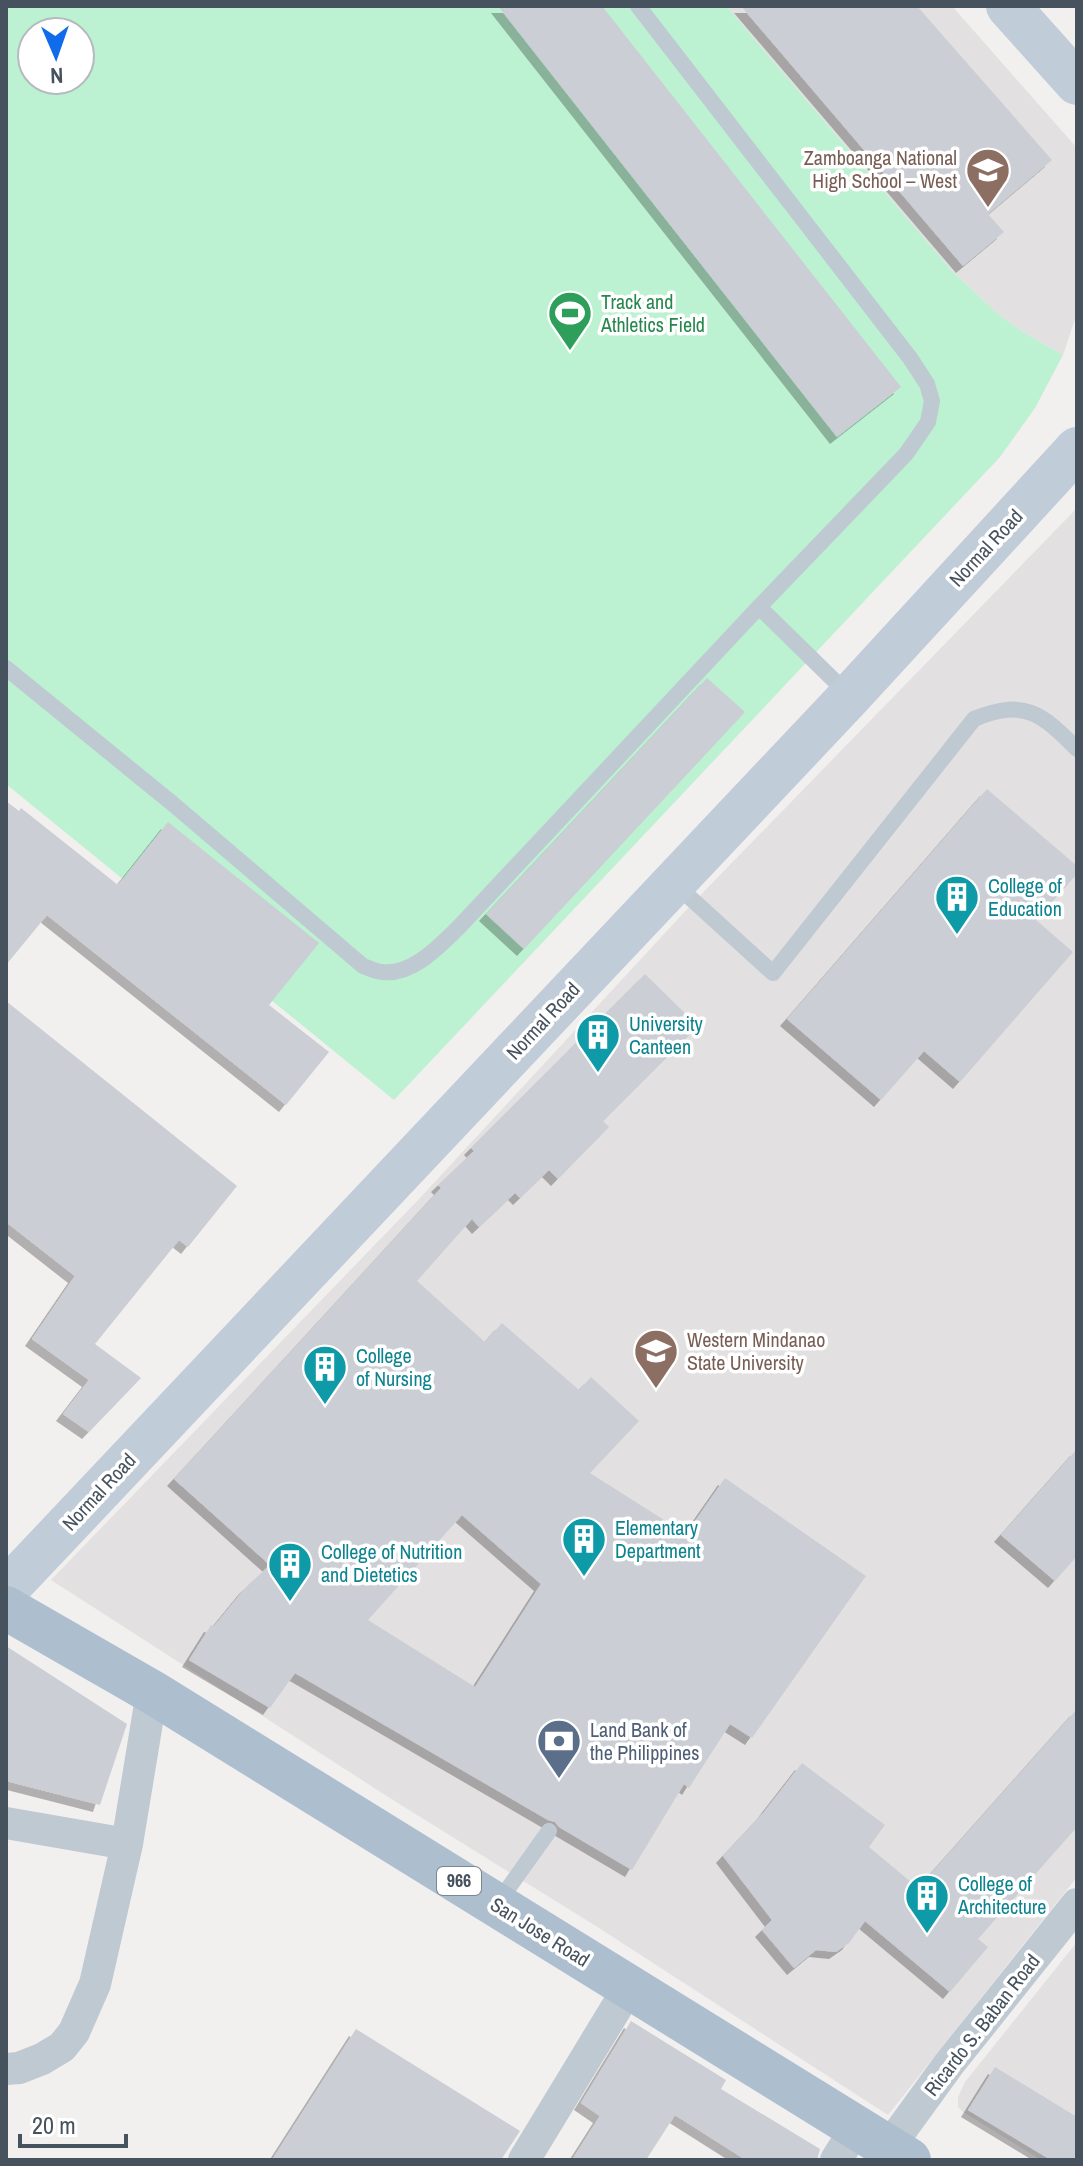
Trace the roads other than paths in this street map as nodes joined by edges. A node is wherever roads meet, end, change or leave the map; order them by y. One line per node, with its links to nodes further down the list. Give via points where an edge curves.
1 (638, 6): 5 (lane, via 910,358 932,401 928,422 906,454)
2 (1008, 6): 3 (street)
3 (1077, 83)
4 (1077, 449): 7 (street, Normal Road)
5 (759, 607): 6 (lane, via 458,928 406,969 383,973 363,966); 7 (lane)
6 (6, 668)
7 (850, 696): 9 (street, Normal Road)
8 (1077, 749): 9 (lane, via 1031,711 1009,710 974,719 773,973)
9 (673, 882): 10 (street, Normal Road)
10 (6, 1590)
11 (6, 1608): 12 (main road, San Jose Road / 966)
12 (152, 1692): 15 (street); 17 (main road, San Jose Road / 966)
13 (6, 1823): 15 (street)
14 (549, 1831): 17 (lane)
15 (127, 1844): 19 (street, via 95,1984 74,2032 42,2059)
16 (1077, 1904): 20 (street, Ricardo S. Baban Road, via 949,2064)
17 (497, 1905): 18 (main road, San Jose Road / 966)
18 (629, 1987): 20 (main road, San Jose Road / 966); 21 (street)
19 (6, 2069)
20 (872, 2149)
21 (524, 2160)

